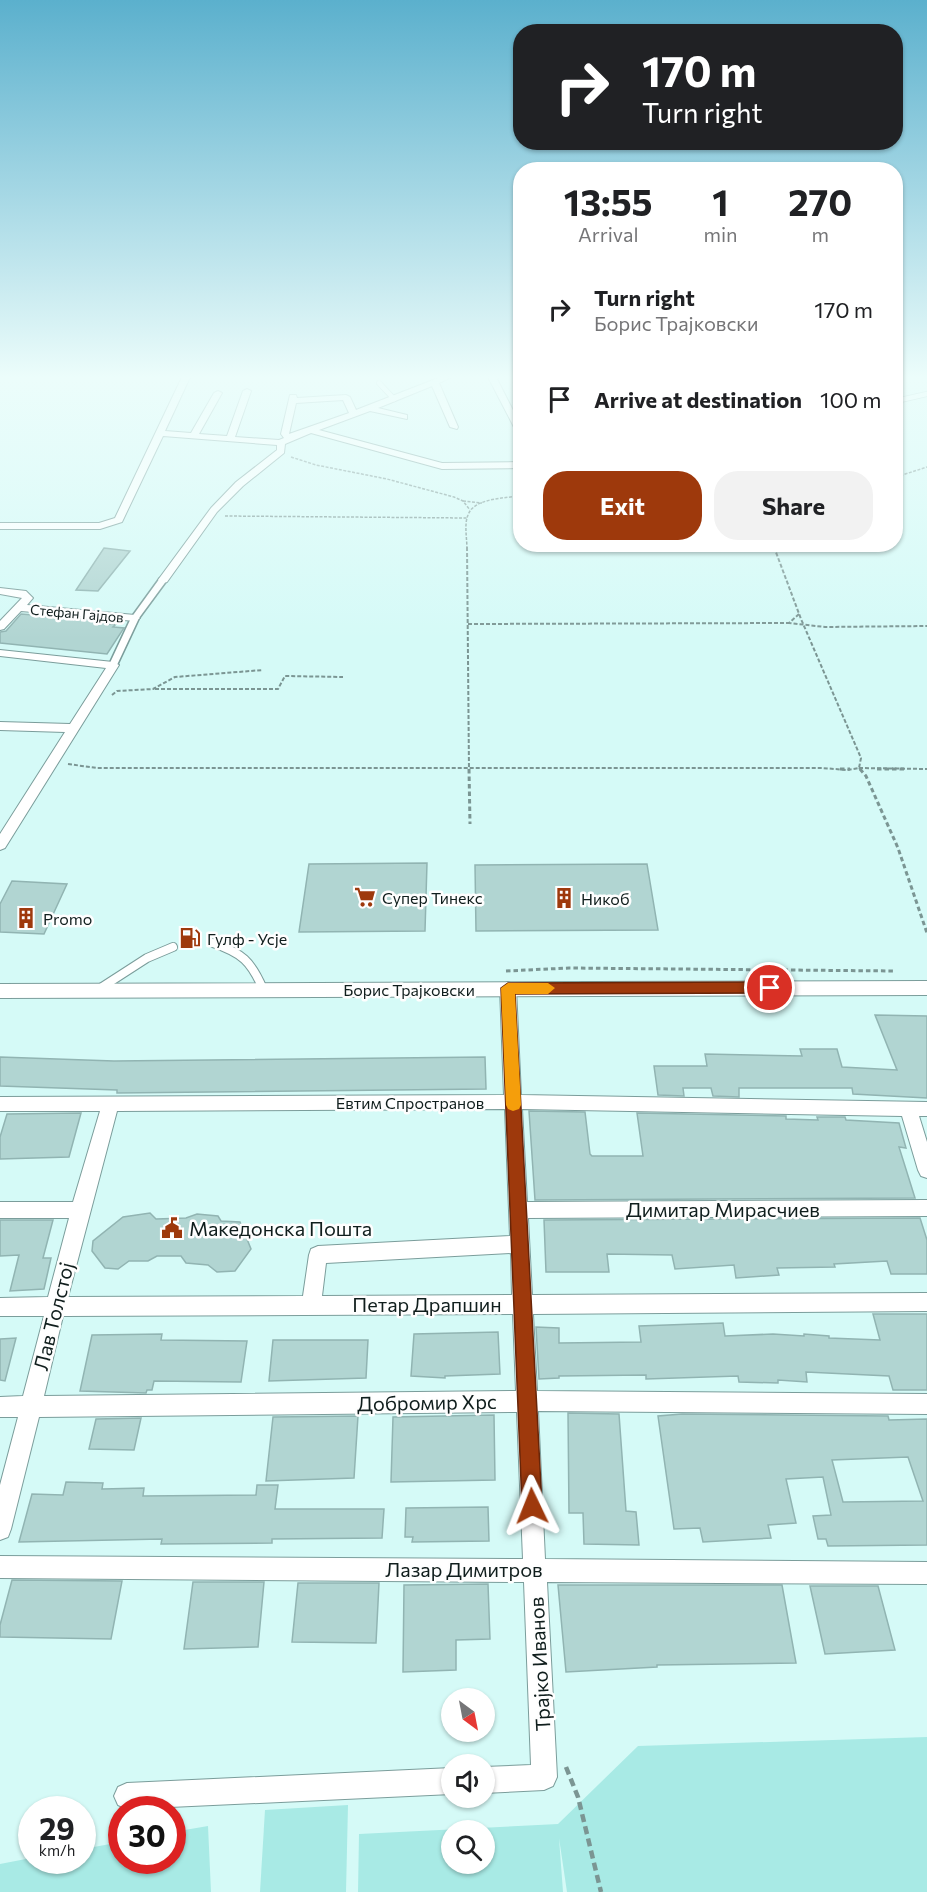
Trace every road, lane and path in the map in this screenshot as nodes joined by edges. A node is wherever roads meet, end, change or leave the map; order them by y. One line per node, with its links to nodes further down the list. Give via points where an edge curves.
1 (147, 463): 14 (street, via 122,517 114,523)
2 (266, 463): 12 (street)
3 (310, 463): 9 (path, via 387,479)
4 (432, 463): 5 (street)
5 (513, 465)
6 (927, 467): 7 (path)
7 (903, 475)
8 (513, 497): 10 (path)
9 (463, 501): 10 (path); 11 (path)
10 (484, 503): 11 (path)
11 (470, 510): 13 (path)
12 (211, 514): 13 (path, via 256,518); 16 (street)
13 (467, 518): 22 (path)
14 (0, 526)
15 (776, 552): 19 (path)
16 (163, 580): 20 (street)
17 (0, 591): 18 (street, Стефан Гајдов, via 27,596)
18 (19, 608): 20 (street, Стефан Гајдов); 25 (street, Стефан Гајдов)
19 (799, 614): 21 (path); 23 (path)
20 (135, 618): 27 (street)
21 (789, 623): 22 (path); 23 (path)
22 (468, 624): 35 (path)
23 (804, 625): 24 (path); 36 (path, via 861,758)
24 (927, 626)
25 (0, 627)
26 (0, 653): 27 (street)
27 (113, 665): 33 (street)
28 (263, 670): 30 (path, via 175,676)
29 (344, 677): 30 (path, via 285,676 278,689)
30 (153, 689): 31 (path, via 117,691)
31 (106, 699)
32 (0, 726): 33 (street)
33 (72, 728): 34 (street)
34 (53, 760): 35 (path, via 97,768); 39 (street)
35 (469, 768): 36 (path); 38 (path)
36 (859, 768): 37 (path); 40 (path, via 898,848)
37 (927, 769)
38 (470, 824)
39 (0, 845)
40 (927, 933)
41 (213, 943): 46 (lane, via 242,955 254,966)
42 (173, 947): 47 (lane, via 147,958)
43 (906, 971): 44 (path, via 569,968)
44 (507, 980): 45 (street, Борис Трајковски); 46 (street, Борис Трајковски); 49 (street, Трајко Иванов)
45 (927, 988)
46 (263, 989): 47 (street, Борис Трајковски)
47 (96, 990): 48 (street, Борис Трајковски)
48 (0, 991)
49 (513, 1102): 51 (street, Евтим Спространов); 52 (street, Евтим Спространов); 58 (street, Трајко Иванов)
50 (0, 1104): 51 (street, Евтим Спространов)
51 (110, 1104): 57 (street, Лав Толстој)
52 (908, 1109): 53 (street, Евтим Спространов); 54 (street)
53 (927, 1109)
54 (927, 1170)
55 (927, 1208): 58 (street, Димитар Мирасчиев)
56 (0, 1210): 57 (street)
57 (80, 1210): 64 (street, Лав Толстој)
58 (518, 1210): 59 (street, Трајко Иванов)
59 (519, 1244): 61 (street, Трајко Иванов); 62 (street, via 318,1255)
60 (927, 1302): 61 (street, Петар Драпшин)
61 (522, 1303): 62 (street, Петар Драпшин); 65 (street, Трајко Иванов)
62 (311, 1305): 64 (street, Петар Драпшин)
63 (0, 1307): 64 (street, Петар Драпшин)
64 (56, 1307): 68 (street, Лав Толстој)
65 (527, 1401): 66 (street, Добромир Хрс); 68 (street, Добромир Хрс); 71 (street, Трајко Иванов)
66 (927, 1404)
67 (0, 1407): 68 (street, Добромир Хрс)
68 (30, 1407): 69 (street, Лав Толстој)
69 (0, 1529)
70 (0, 1567): 71 (street, Лазар Димитров)
71 (535, 1569): 72 (street, Лазар Димитров); 74 (street, Трајко Иванов, via 544,1777)
72 (927, 1573)
73 (565, 1764): 77 (path, via 578,1797)
74 (495, 1779)
75 (441, 1782): 76 (street)
76 (127, 1796)
77 (601, 1892)

